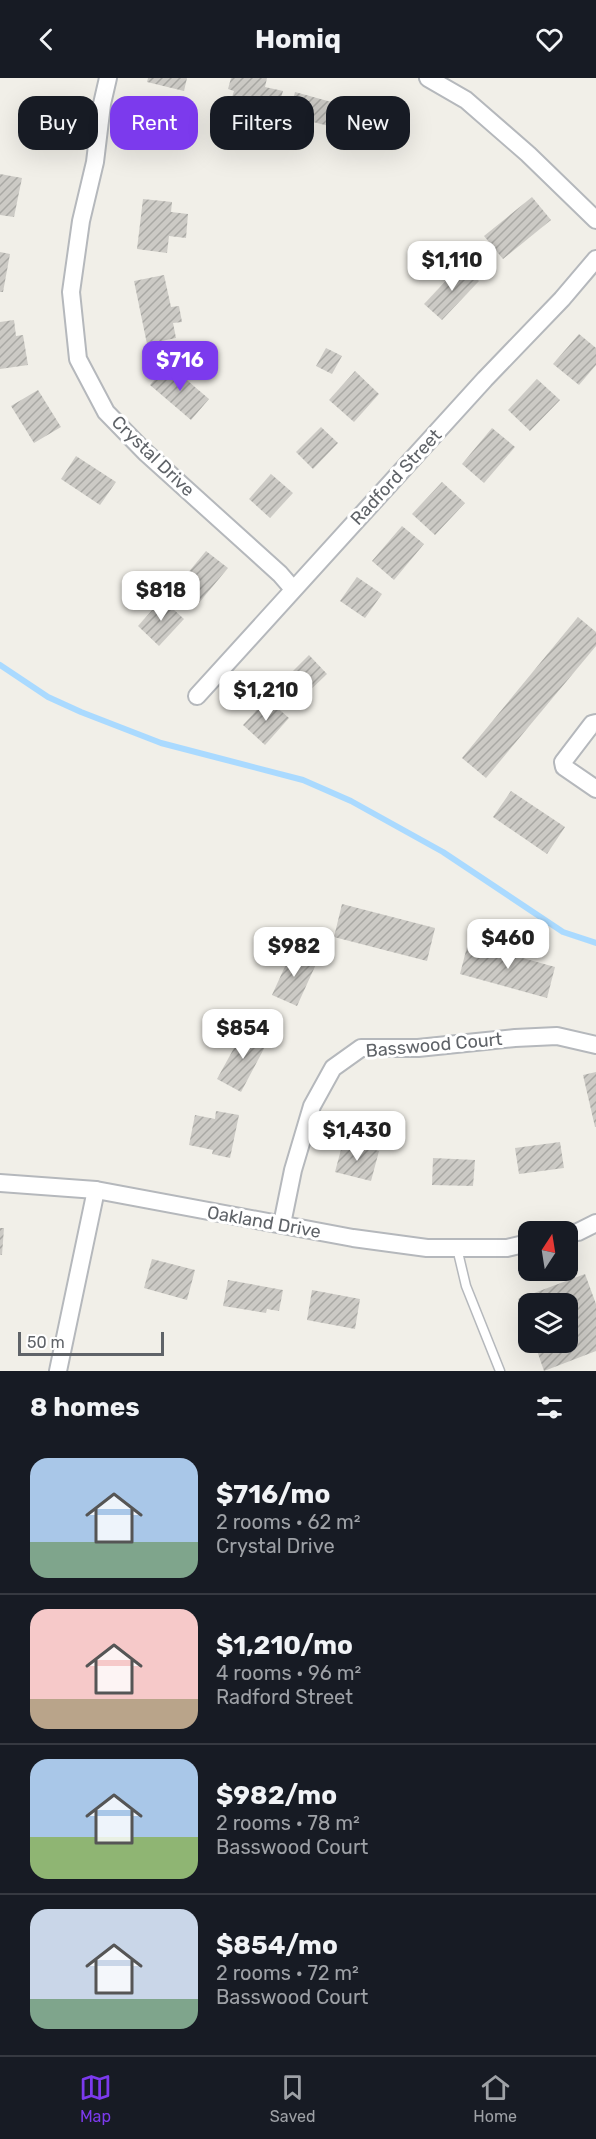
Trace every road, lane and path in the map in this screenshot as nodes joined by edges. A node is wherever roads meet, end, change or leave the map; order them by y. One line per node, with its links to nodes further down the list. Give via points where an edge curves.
1 (108, 78): 5 (street, Crystal Drive, via 71,292 78,359 106,412)
2 (428, 78): 3 (street, via 466,100)
3 (596, 220)
4 (596, 259): 5 (street, Radford Street)
5 (293, 589): 6 (street, Radford Street)
6 (197, 696)
7 (596, 723): 8 (street, via 563,762 570,772)
8 (596, 789)
9 (596, 1045): 13 (street, Basswood Court, via 557,1036 418,1048 361,1048 333,1068 312,1106)
10 (0, 1183): 11 (street, Oakland Drive)
11 (96, 1190): 13 (street, Oakland Drive); 17 (street)
12 (596, 1223): 14 (street)
13 (282, 1224): 16 (street, Oakland Drive, via 353,1238)
14 (578, 1232)
15 (518, 1245): 16 (street, Oakland Drive)
16 (457, 1248): 18 (lane, via 466,1286)
17 (58, 1371)
18 (500, 1371)

